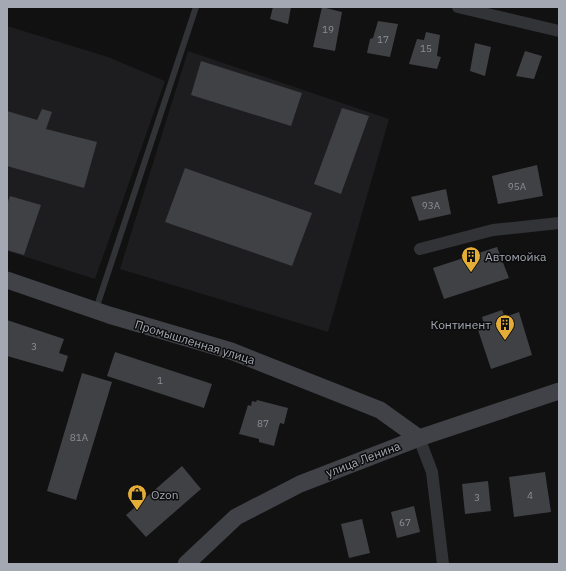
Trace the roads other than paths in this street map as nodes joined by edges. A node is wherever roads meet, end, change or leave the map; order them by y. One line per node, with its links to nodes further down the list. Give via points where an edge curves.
1 (196, 7): 7 (lane)
2 (458, 7): 3 (street)
3 (559, 31)
4 (559, 223): 5 (street, via 493,230)
5 (420, 249)
6 (7, 280): 7 (street, Промышленная улица)
7 (96, 311): 9 (street, Промышленная улица, via 231,351 380,410)
8 (559, 391): 9 (street, улица Ленина)
9 (420, 438): 10 (street, улица Ленина, via 300,484 236,516); 11 (street, via 432,472)
10 (186, 564)
11 (443, 564)

